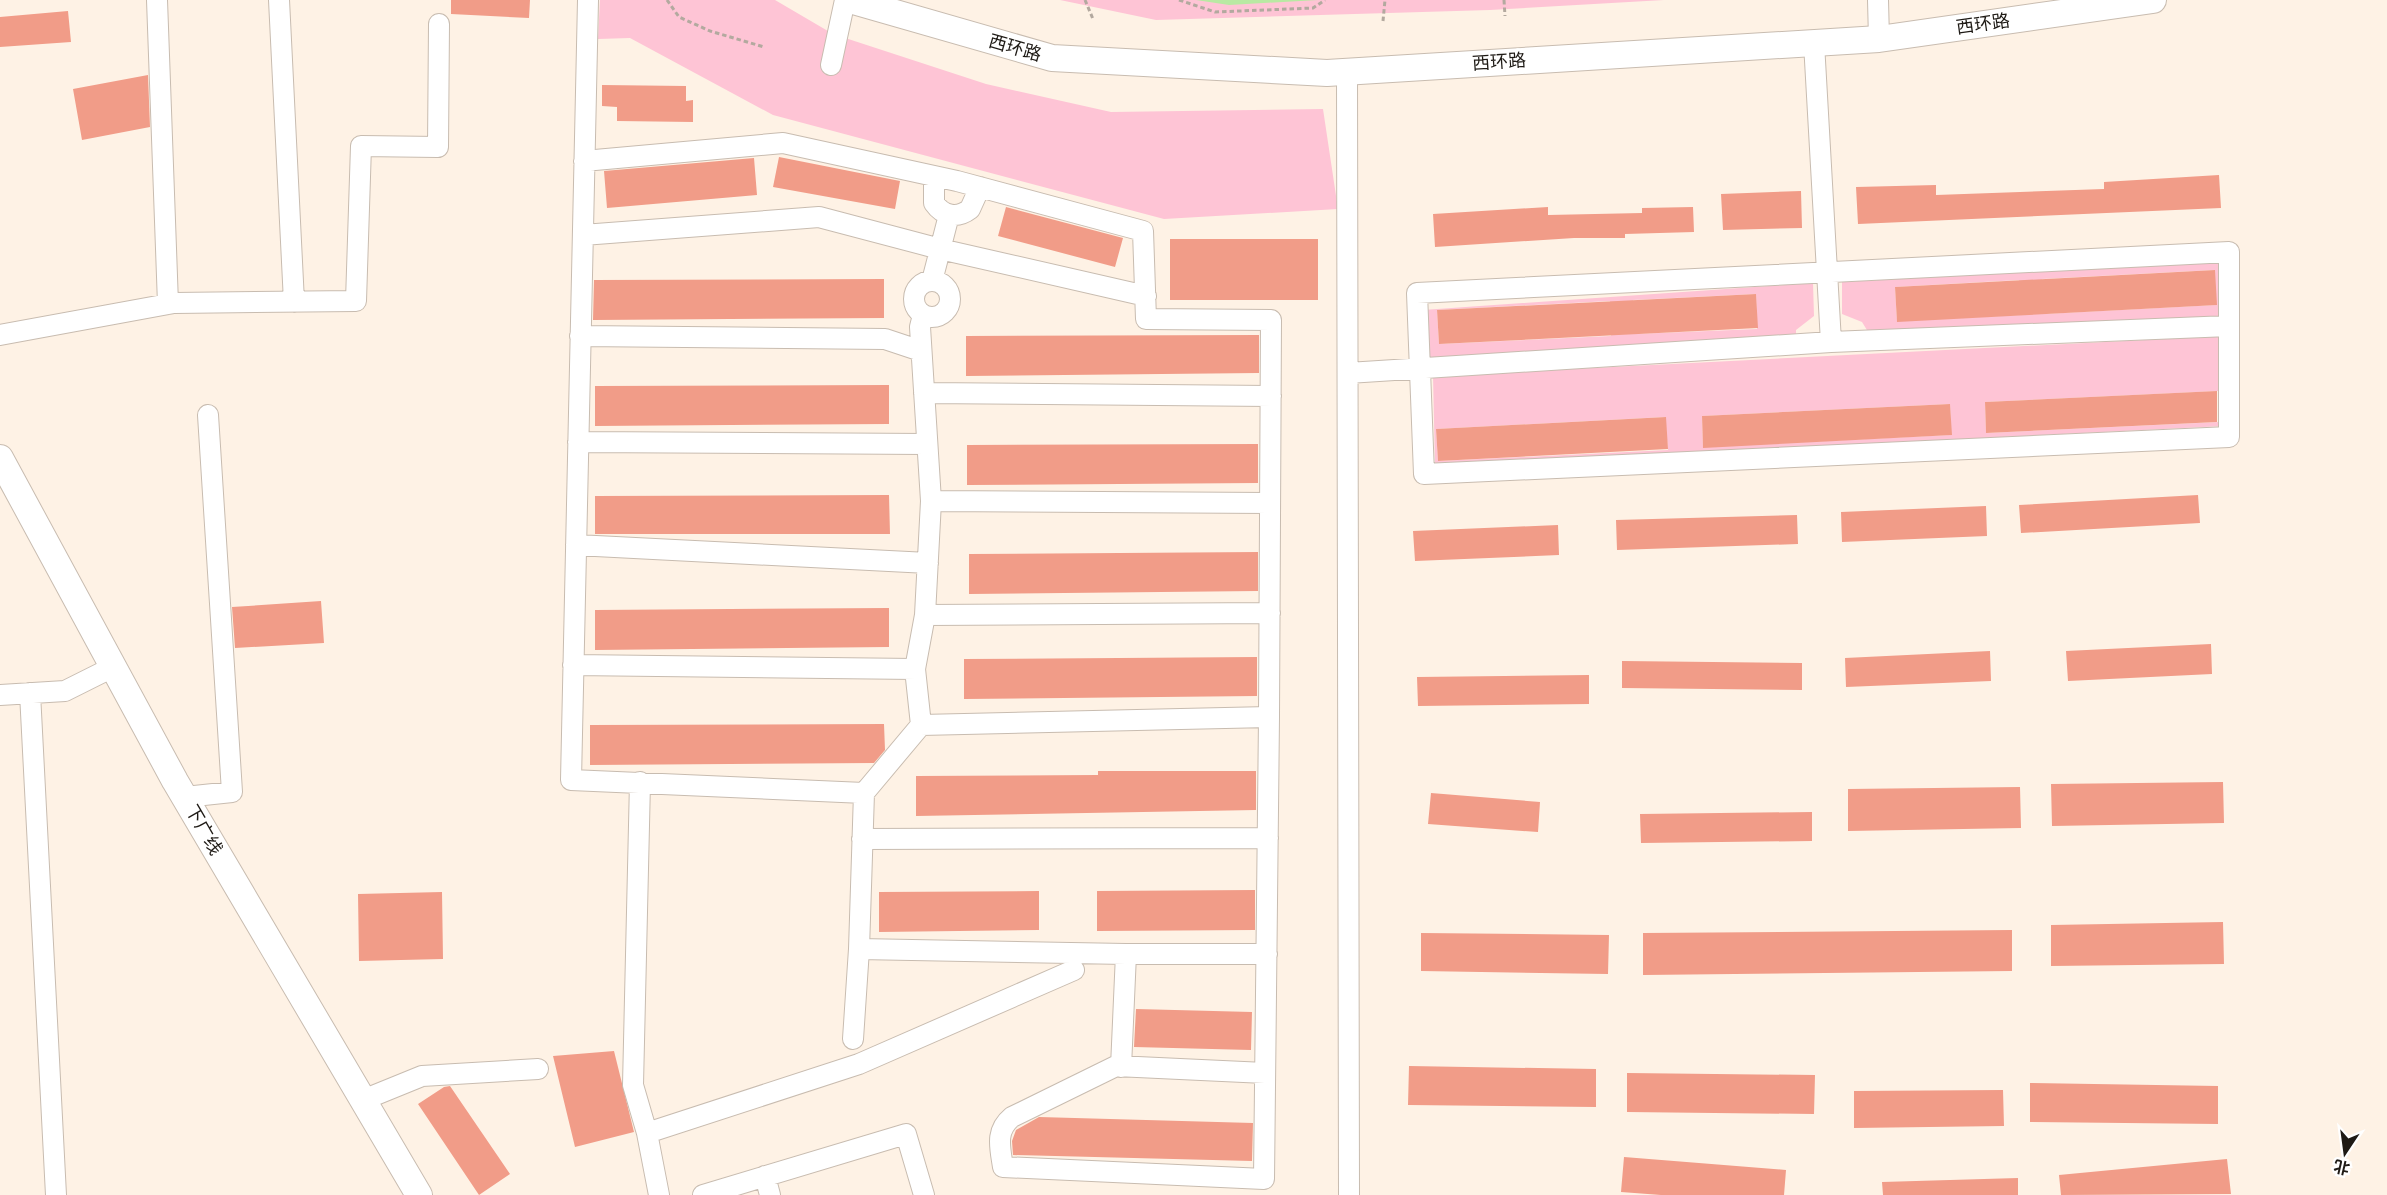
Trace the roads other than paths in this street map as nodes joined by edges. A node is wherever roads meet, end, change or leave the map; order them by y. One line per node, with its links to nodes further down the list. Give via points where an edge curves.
1 (157, 0): 23 (street)
2 (279, 0): 22 (street)
3 (588, 0): 13 (street)
4 (845, 0): 11 (street)
5 (850, 0): 12 (main road, 西环路, via 1052,58)
6 (1878, 0): 9 (street)
7 (2153, 0): 9 (main road, 西环路)
8 (439, 24): 22 (street, via 438,147 361,146 356,301)
9 (1878, 39): 10 (main road, 西环路)
10 (1814, 43): 12 (main road, 西环路); 19 (street)
11 (831, 64)
12 (1347, 72): 31 (street)
13 (584, 161): 14 (street, via 783,143); 17 (street)
14 (934, 176): 15 (street); 16 (street, via 934,203)
15 (980, 187): 16 (street, via 970,209 958,216); 21 (street, via 1143,231)
16 (949, 215): 18 (street)
17 (583, 235): 18 (street, via 819,217); 27 (street)
18 (940, 249): 20 (street); 21 (street)
19 (1827, 272): 25 (street, via 2229,252); 28 (street); 30 (street, via 1417,293)
20 (932, 281): 24 (street, via 921,285 915,295 916,307); 24 (street, via 947,289 949,306 936,317)
21 (1146, 296): 33 (street, via 1146,319 1271,320)
22 (294, 302): 23 (street)
23 (168, 304): 26 (street)
24 (923, 315): 29 (street)
25 (2229, 326): 28 (street); 30 (street, via 2229,437 1424,474)
26 (0, 335)
27 (580, 336): 29 (street, via 885,339); 35 (street)
28 (1832, 342): 30 (street)
29 (921, 351): 32 (street)
30 (1420, 368): 31 (street)
31 (1348, 373): 72 (street)
32 (924, 393): 33 (street); 36 (street)
33 (1271, 396): 39 (street)
34 (208, 415): 53 (street, via 232,792)
35 (578, 442): 36 (street); 40 (street)
36 (927, 444): 38 (street)
37 (0, 458): 45 (main road, 下广线)
38 (931, 501): 39 (street); 41 (street)
39 (1270, 503): 42 (street)
40 (576, 545): 41 (street); 44 (street)
41 (928, 563): 43 (street)
42 (1270, 613): 43 (street); 49 (street)
43 (925, 615): 46 (street)
44 (573, 665): 46 (street); 51 (street, via 571,780)
45 (113, 667): 47 (street, via 65,691); 53 (main road, 下广线)
46 (915, 669): 50 (street)
47 (30, 693): 48 (street); 67 (street)
48 (0, 695)
49 (1269, 717): 50 (street); 54 (street)
50 (921, 725): 52 (street)
51 (640, 783): 52 (street); 65 (street, via 633,1085)
52 (864, 793): 55 (street)
53 (185, 797): 64 (main road, 下广线)
54 (1268, 838): 55 (street); 58 (street)
55 (862, 839): 56 (street)
56 (859, 949): 57 (street); 60 (street)
57 (1126, 954): 58 (street); 61 (street)
58 (1267, 954): 63 (street)
59 (1074, 970): 65 (street, via 859,1064)
60 (853, 1039)
61 (1121, 1067): 63 (street); 63 (street, via 1116,1066 1002,1125 999,1140 1003,1167 1264,1179)
62 (538, 1069): 64 (street, via 422,1076)
63 (1265, 1073)
64 (363, 1100): 68 (main road, 下广线)
65 (647, 1133): 69 (street)
66 (768, 1186): 70 (street); 71 (street, via 906,1134)
67 (56, 1195)
68 (419, 1195)
69 (658, 1195)
70 (703, 1195)
71 (924, 1195)
72 (1349, 1195)

